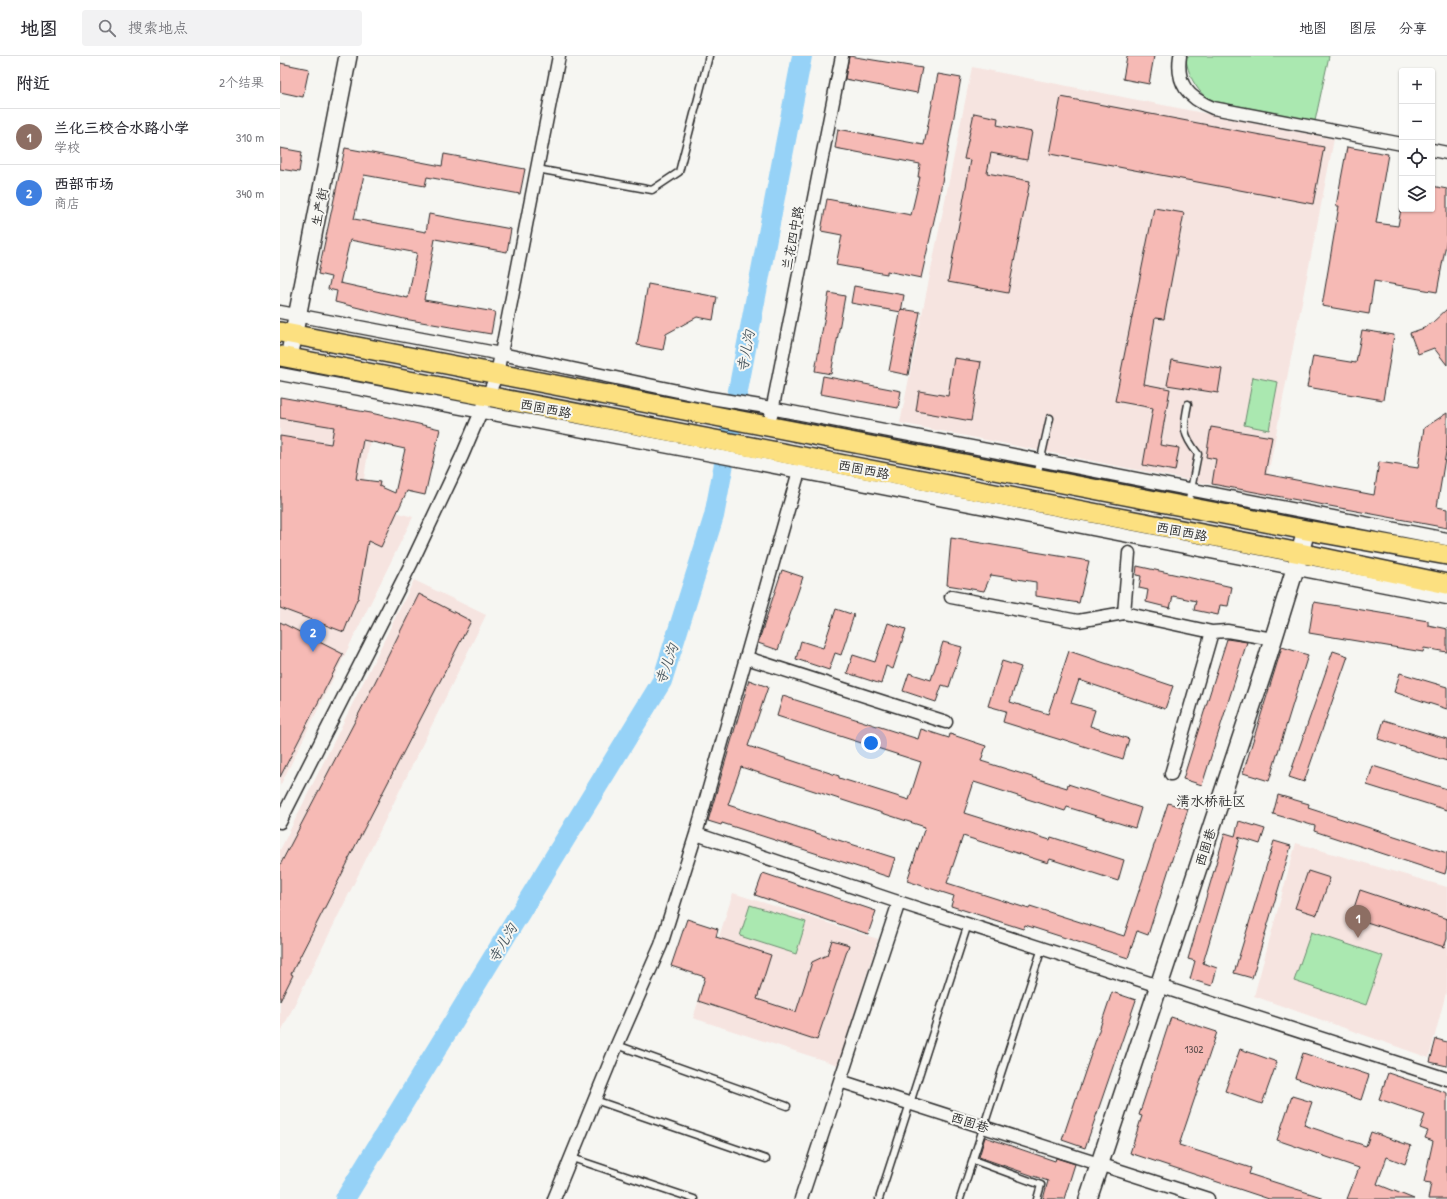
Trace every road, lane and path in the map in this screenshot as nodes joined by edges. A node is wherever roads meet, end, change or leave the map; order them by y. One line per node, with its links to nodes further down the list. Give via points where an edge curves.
1 (348, 56): 11 (street, 生产街)
2 (559, 56): 9 (street)
3 (709, 56): 9 (lane, via 679,172 652,190)
4 (842, 56): 19 (street, 兰花四中路)
5 (1180, 56): 6 (street, via 1178,70 1181,82 1197,102 1213,108)
6 (1399, 143)
7 (1435, 151): 8 (street)
8 (1447, 153)
9 (537, 169): 13 (street)
10 (280, 312): 11 (street)
11 (298, 315): 12 (street, 生产街); 13 (street)
12 (287, 333): 14 (street, 生产街); 15 (main road, 西固西路)
13 (501, 354): 15 (street); 18 (street)
14 (283, 363): 17 (main road, 西固西路)
15 (497, 374): 17 (street); 18 (main road, 西固西路)
16 (1188, 404): 23 (lane, via 1183,427 1198,454)
17 (484, 405): 21 (main road, 西固西路); 38 (street, via 412,562)
18 (709, 406): 19 (main road, 西固西路)
19 (764, 416): 22 (main road, 西固西路)
20 (1050, 418): 22 (lane)
21 (801, 464): 28 (main road, 西固西路); 35 (street)
22 (1039, 470): 23 (main road, 西固西路)
23 (1189, 498): 24 (main road, 西固西路); 25 (street)
24 (1306, 530): 27 (main road, 西固西路); 28 (street, 西固巷)
25 (1447, 539)
26 (1128, 553): 32 (street)
27 (1447, 555)
28 (1298, 561): 29 (main road, 西固西路); 31 (street); 34 (street, 西固巷)
29 (1447, 584)
30 (951, 597): 32 (street, via 1078,621)
31 (1447, 598)
32 (1124, 613): 33 (street)
33 (1212, 632): 34 (street, via 1227,631); 37 (street)
34 (1273, 639): 43 (street, 西固巷)
35 (747, 658): 36 (street); 39 (street)
36 (946, 722)
37 (1171, 774)
38 (280, 822)
39 (696, 834): 40 (street); 44 (street, via 661,945)
40 (899, 902): 41 (street); 46 (street)
41 (968, 924): 42 (street); 48 (lane)
42 (1042, 948): 43 (street); 50 (lane)
43 (1159, 985): 45 (street); 54 (street, 西固巷)
44 (617, 1044): 47 (street); 49 (lane)
45 (1447, 1079)
46 (840, 1081): 48 (street, 西固巷); 57 (street)
47 (595, 1100): 51 (street); 52 (lane)
48 (910, 1104): 50 (street, 西固巷); 58 (lane)
49 (787, 1106)
50 (984, 1127): 53 (lane); 54 (street, 西固巷)
51 (572, 1158): 55 (street); 56 (lane)
52 (766, 1159)
53 (973, 1160): 59 (lane); 60 (lane, via 1041,1185)
54 (1100, 1163): 61 (street, 西固巷); 62 (street)
55 (554, 1199)
56 (694, 1199)
57 (801, 1199)
58 (879, 1199)
59 (960, 1199)
60 (1037, 1199)
61 (1088, 1199)
62 (1208, 1199)

